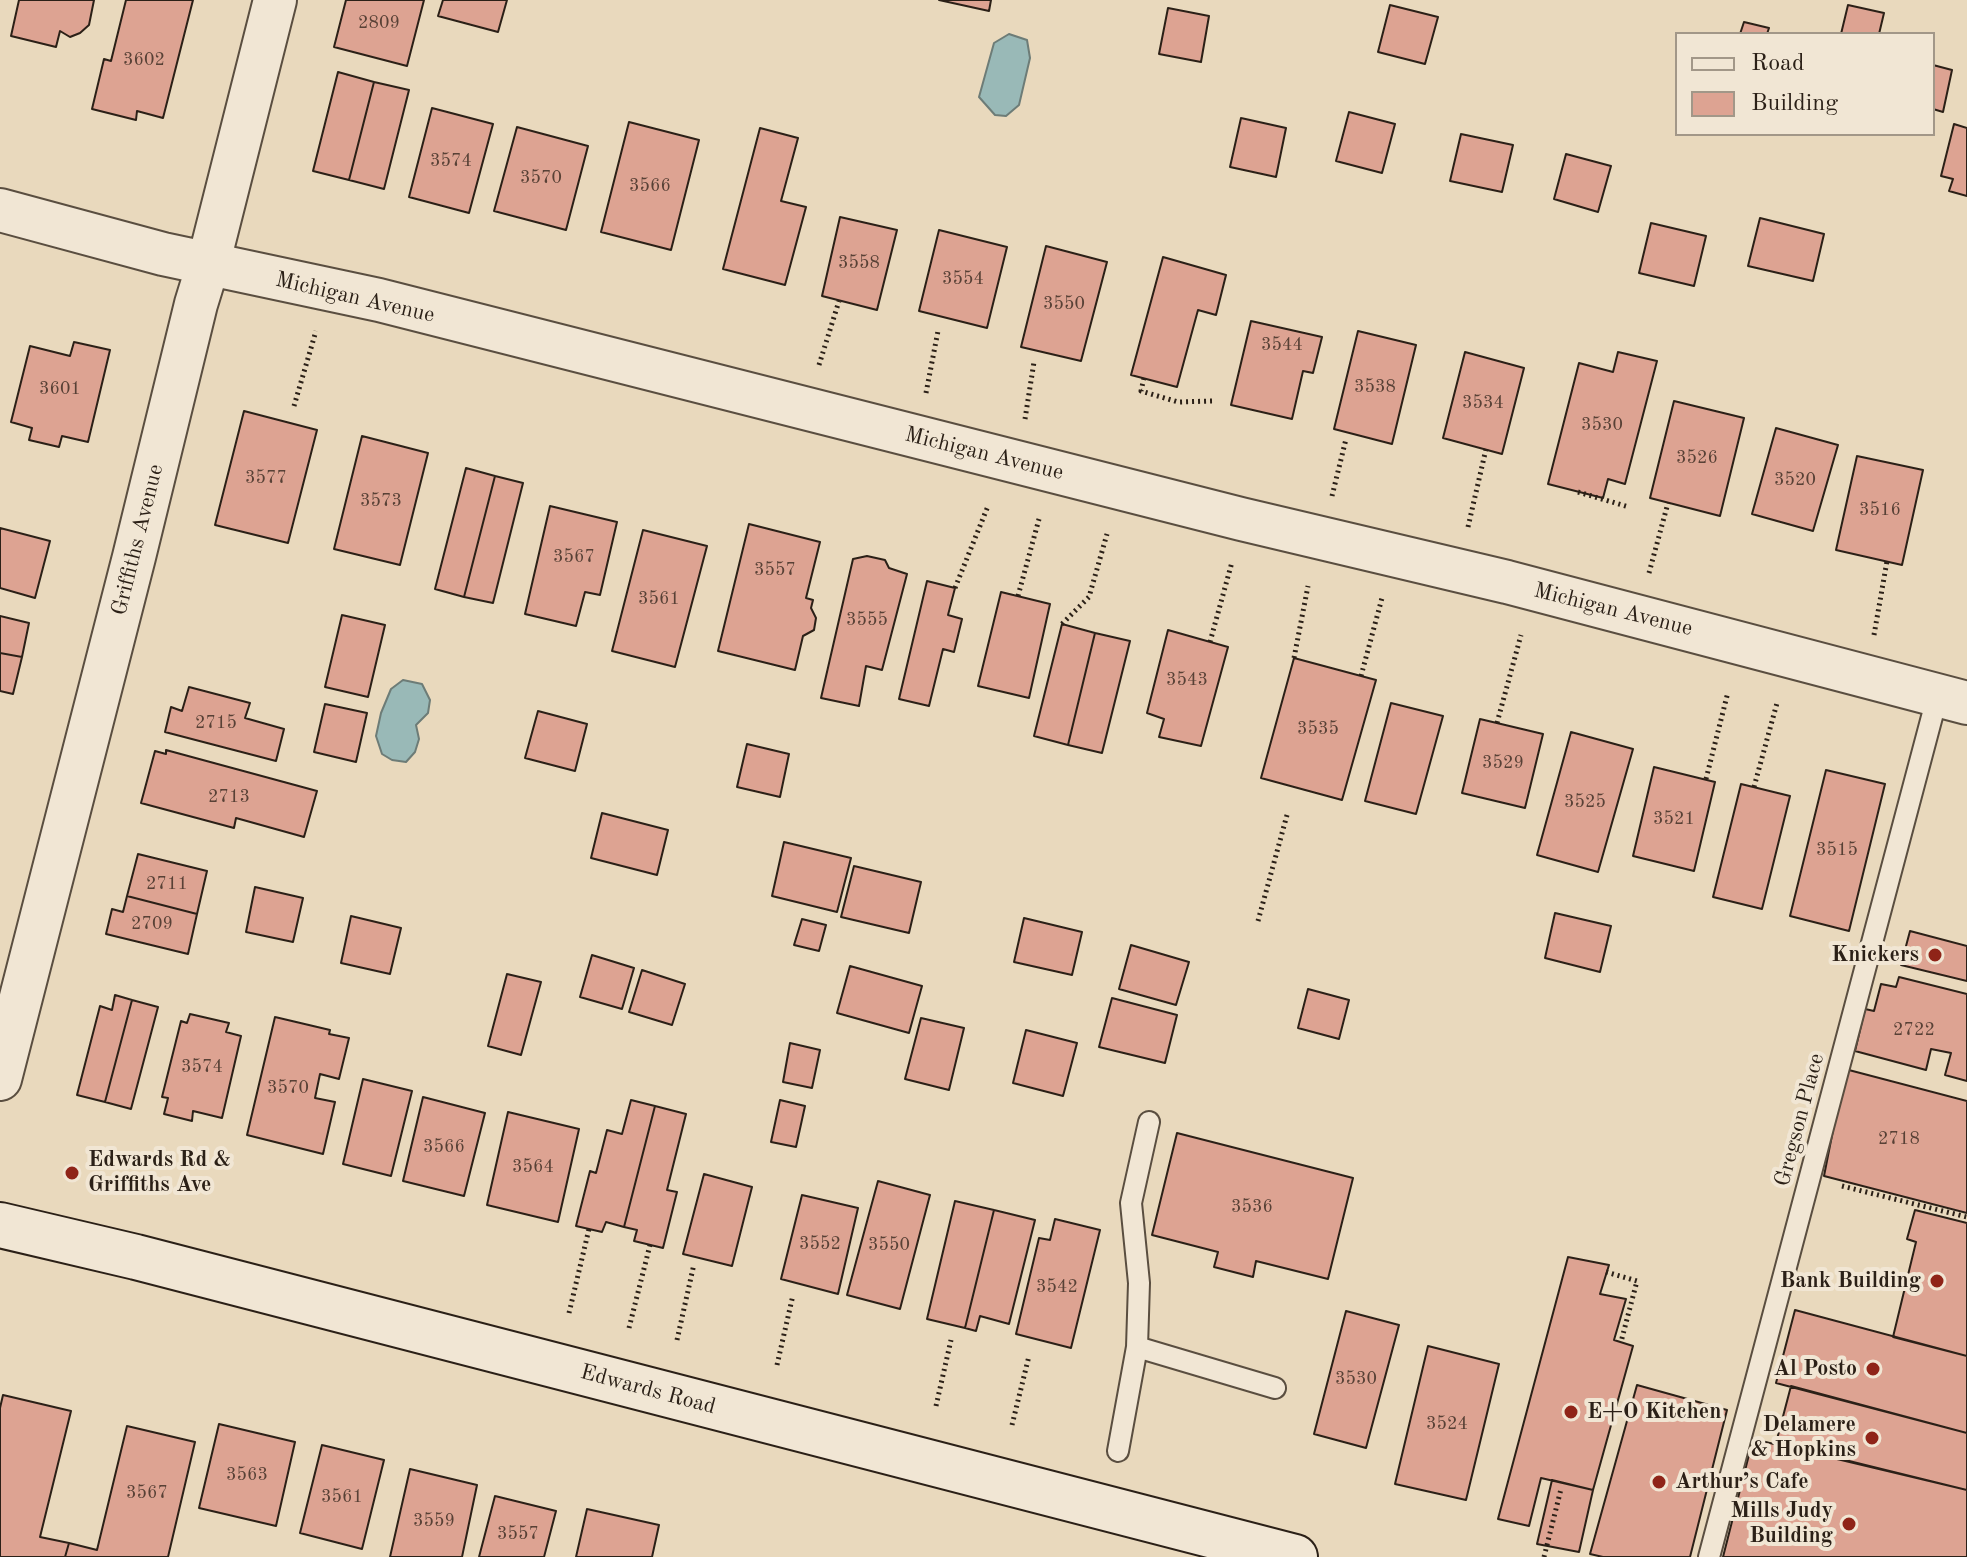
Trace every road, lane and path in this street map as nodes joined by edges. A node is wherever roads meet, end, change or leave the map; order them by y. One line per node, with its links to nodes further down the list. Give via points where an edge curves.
1 (275, 0): 3 (street, Griffiths Avenue)
2 (0, 210): 3 (street, Michigan Avenue)
3 (208, 265): 4 (street, Michigan Avenue); 45 (street, Griffiths Avenue)
4 (329, 290): 11 (path); 12 (street, Michigan Avenue)
5 (839, 301): 8 (path)
6 (938, 331): 12 (path)
7 (1034, 362): 15 (path)
8 (816, 371)
9 (1144, 378): 10 (path, via 1141,391 1178,402)
10 (1212, 401)
11 (294, 406)
12 (918, 437): 15 (street, Michigan Avenue)
13 (1346, 439): 17 (path)
14 (1486, 449): 24 (path)
15 (1023, 464): 22 (street, Michigan Avenue)
16 (1578, 492): 20 (path)
17 (1330, 503)
18 (1668, 503): 27 (path)
19 (988, 506): 29 (path)
20 (1629, 507)
21 (1039, 519): 30 (path)
22 (1241, 519): 25 (street, Michigan Avenue); 34 (path)
23 (1107, 534): 31 (path, via 1089,597)
24 (1466, 536)
25 (1394, 554): 36 (path); 38 (street, Michigan Avenue)
26 (1887, 561): 33 (path)
27 (1646, 582)
28 (1308, 586): 35 (path)
29 (955, 588)
30 (1018, 596)
31 (1062, 624)
32 (1521, 635): 40 (path)
33 (1873, 639)
34 (1210, 642)
35 (1294, 658)
36 (1361, 676)
37 (1728, 692): 41 (path)
38 (1952, 699): 47 (lane, Gregson Place)
39 (1777, 703): 42 (path)
40 (1497, 723)
41 (1706, 779)
42 (1754, 787)
43 (1287, 815): 44 (path)
44 (1258, 921)
45 (0, 1079)
46 (1149, 1122): 60 (lane, via 1131,1203 1139,1283)
47 (1810, 1178): 48 (path); 70 (lane, Gregson Place)
48 (1967, 1217)
49 (0, 1225): 68 (main road, Edwards Road)
50 (589, 1229): 55 (path)
51 (650, 1245): 56 (path)
52 (694, 1264): 57 (path)
53 (1606, 1272): 59 (path, via 1637,1281)
54 (793, 1295): 62 (path)
55 (569, 1313)
56 (629, 1328)
57 (677, 1340)
58 (951, 1340): 64 (path)
59 (1621, 1342)
60 (1137, 1347): 63 (lane); 66 (lane)
61 (1029, 1356): 65 (path)
62 (777, 1365)
63 (1275, 1388)
64 (936, 1406)
65 (1012, 1425)
66 (1118, 1451)
67 (1561, 1489): 69 (path)
68 (1295, 1557)
69 (1544, 1557)
70 (1709, 1557)

